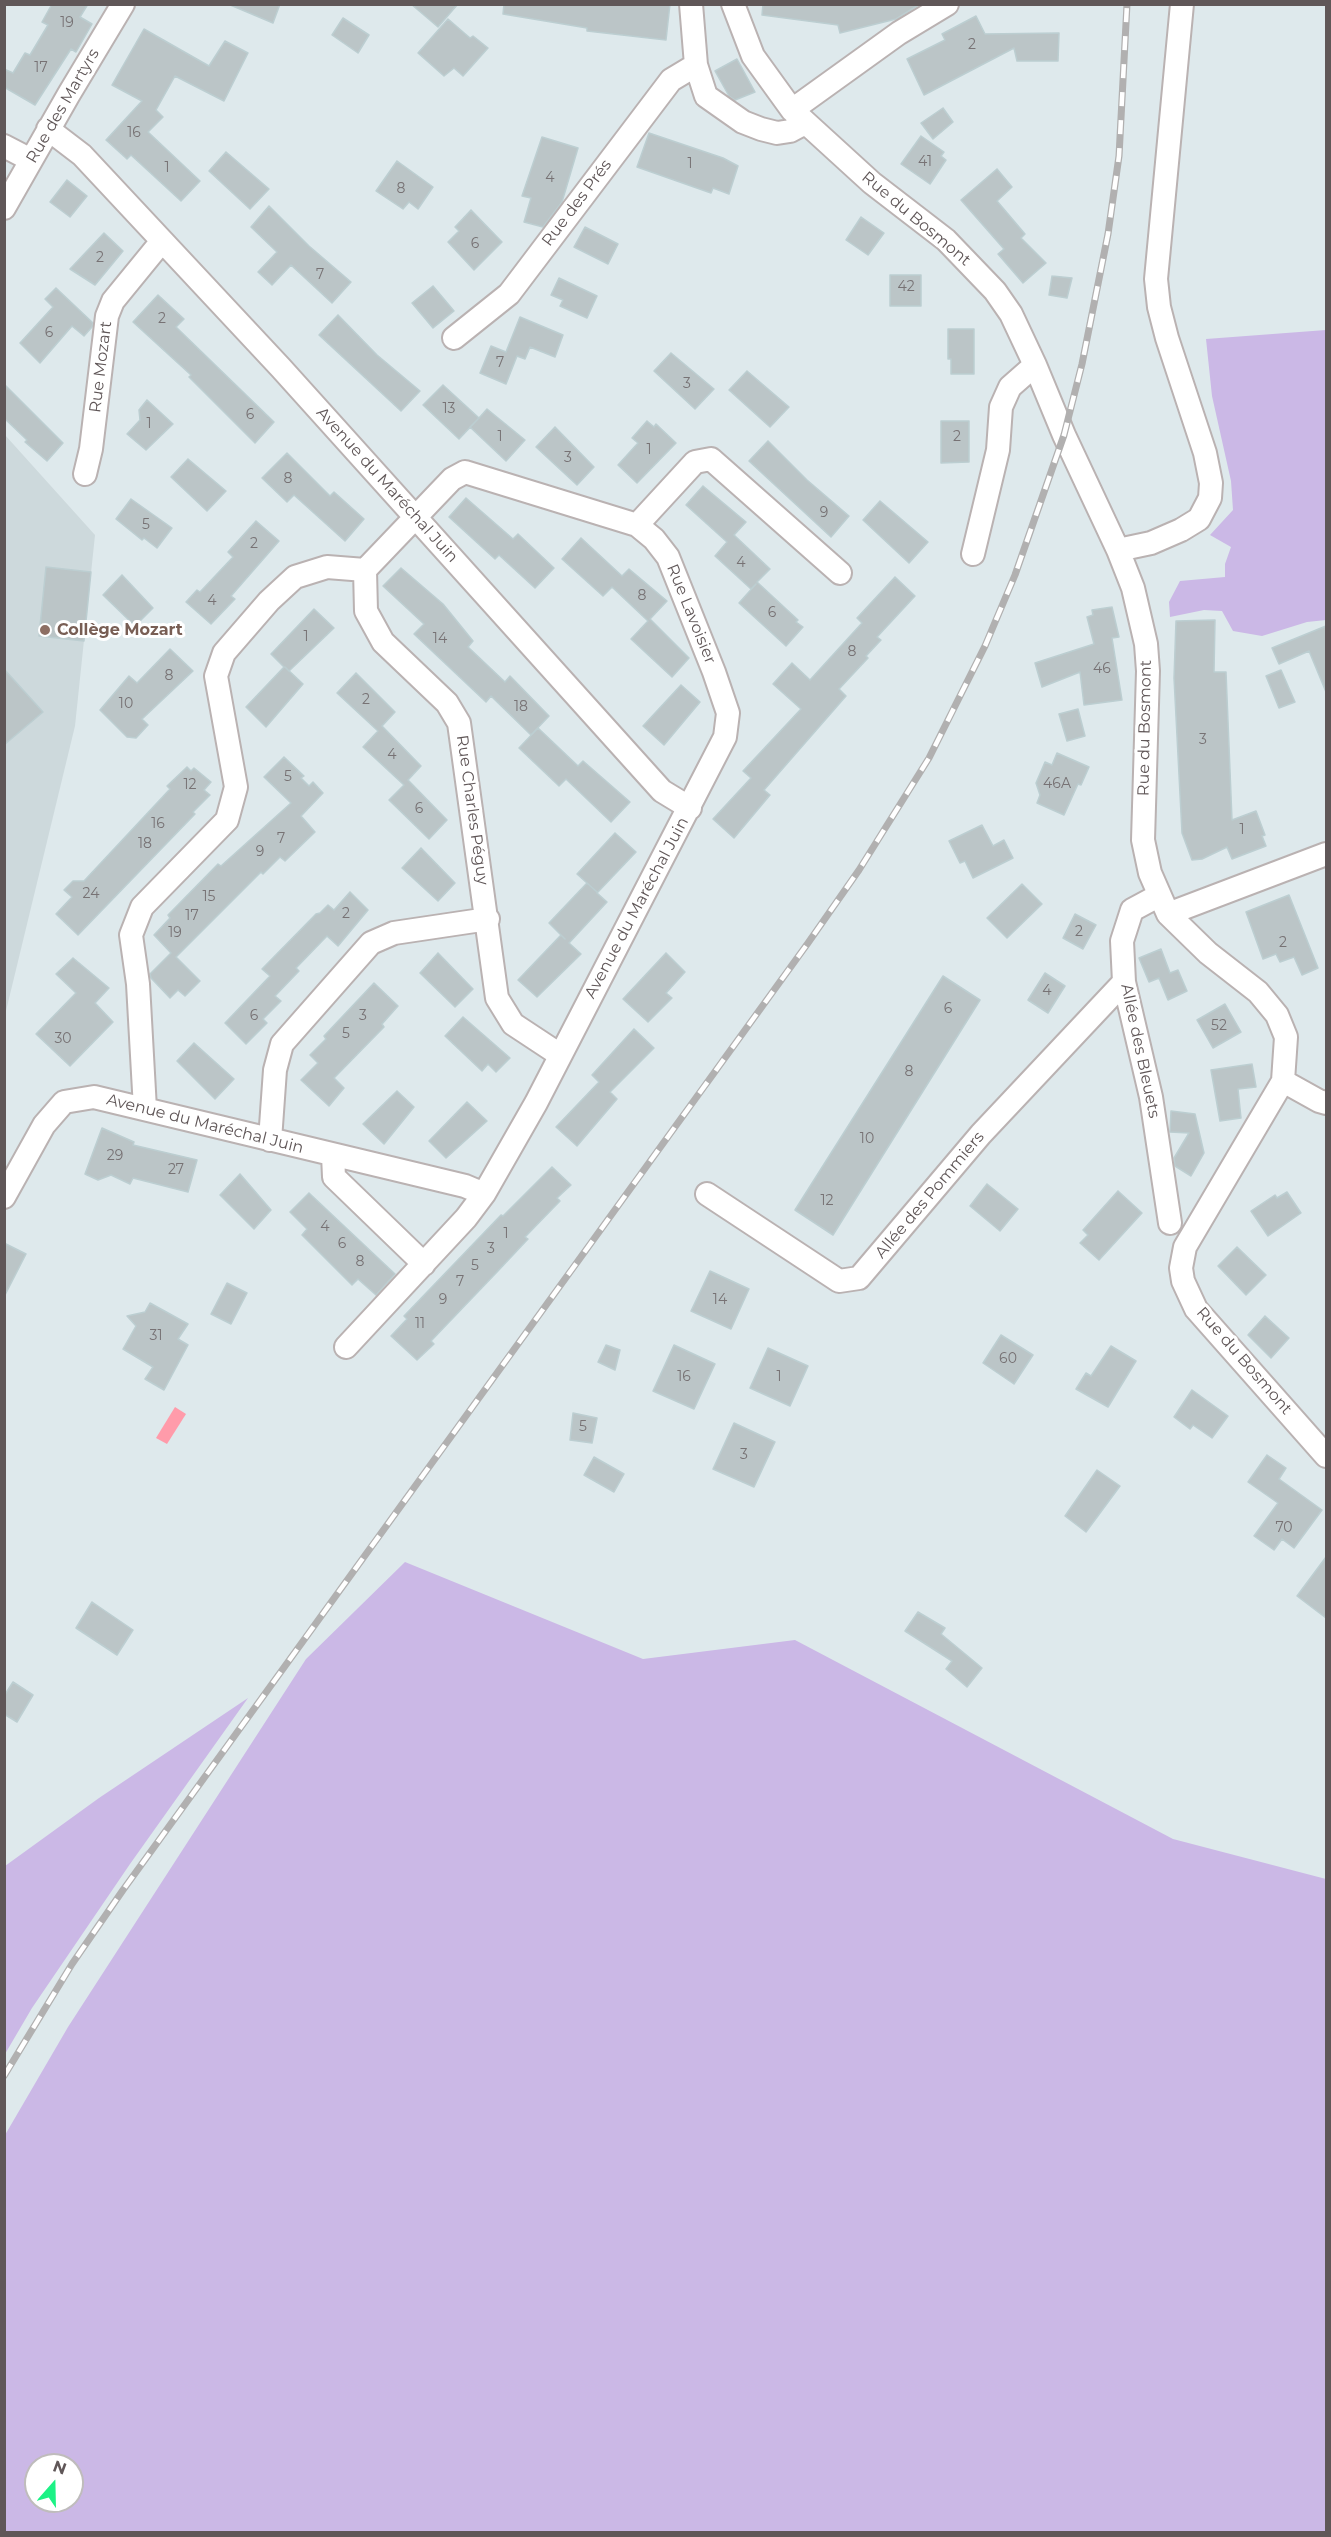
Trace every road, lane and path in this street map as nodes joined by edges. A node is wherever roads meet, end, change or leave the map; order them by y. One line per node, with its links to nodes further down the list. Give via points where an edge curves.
1 (123, 4): 8 (street, Rue des Martyrs)
2 (691, 4): 6 (street)
3 (734, 4): 7 (street, Rue du Bosmont, via 753,56)
4 (947, 4): 7 (street, via 899,33)
5 (1182, 4): 18 (street, via 1156,279 1167,338 1205,453 1210,498 1199,519 1181,530 1151,543)
6 (696, 65): 7 (street, via 706,96 743,122 777,133 790,131); 13 (street, Rue des Prés, via 671,80 509,294)
7 (798, 117): 14 (street, Rue du Bosmont, via 966,258 1011,314)
8 (48, 129): 10 (street, Rue des Martyrs); 12 (street, Avenue du Maréchal Juin, via 82,155)
9 (4, 146): 10 (street)
10 (31, 160): 11 (street, Rue des Martyrs)
11 (4, 208)
12 (162, 242): 15 (street, Rue Mozart, via 113,301 107,316); 16 (street, Avenue du Maréchal Juin)
13 (454, 338)
14 (1035, 365): 18 (street, Rue du Bosmont); 19 (street, via 1010,387 1001,407 998,450)
15 (85, 474)
16 (415, 518): 17 (street, Rue Lavoisier, via 452,479 465,472); 20 (street); 22 (street, Avenue du Maréchal Juin, via 662,791)
17 (637, 525): 21 (street, via 695,462 711,459); 22 (street, Rue Lavoisier, via 668,557 728,713 725,737)
18 (1118, 550): 24 (street, Rue du Bosmont, via 1133,588 1146,644 1143,840 1150,873)
19 (973, 554)
20 (365, 570): 25 (street, Rue Charles Péguy, via 366,611 383,642 447,703 459,723); 30 (street, via 327,567 295,577 224,653 216,676 236,787 227,820 141,907 131,935 139,995)
21 (840, 573)
22 (690, 808): 27 (street, Avenue du Maréchal Juin)
23 (1326, 854): 24 (street, Allée des Bleuets)
24 (1163, 905): 26 (street, Allée des Bleuets, via 1132,910 1122,941); 28 (street, Rue du Bosmont, via 1208,953 1258,992 1277,1014 1286,1037)
25 (488, 920): 27 (street, Rue Charles Péguy, via 497,998 513,1024); 31 (street, via 394,933 371,943 282,1044 275,1070)
26 (1124, 982): 34 (street, Allée des Pommiers, via 981,1134 859,1278 839,1281); 36 (street, Allée des Bleuets, via 1151,1097)
27 (560, 1055): 33 (street, Avenue du Maréchal Juin)
28 (1282, 1081): 29 (street); 39 (street, Rue du Bosmont, via 1206,1206 1185,1247 1181,1268 1196,1309)
29 (1326, 1103)
30 (145, 1109): 31 (street, Avenue du Maréchal Juin); 35 (street, Avenue du Maréchal Juin, via 94,1097 64,1102 44,1125)
31 (270, 1140): 32 (street, Avenue du Maréchal Juin)
32 (333, 1155): 33 (street, Avenue du Maréchal Juin); 37 (street, via 334,1177)
33 (484, 1194): 37 (street)
34 (707, 1194)
35 (4, 1197)
36 (1170, 1223)
37 (424, 1264): 38 (street)
38 (346, 1347)
39 (1326, 1456)

